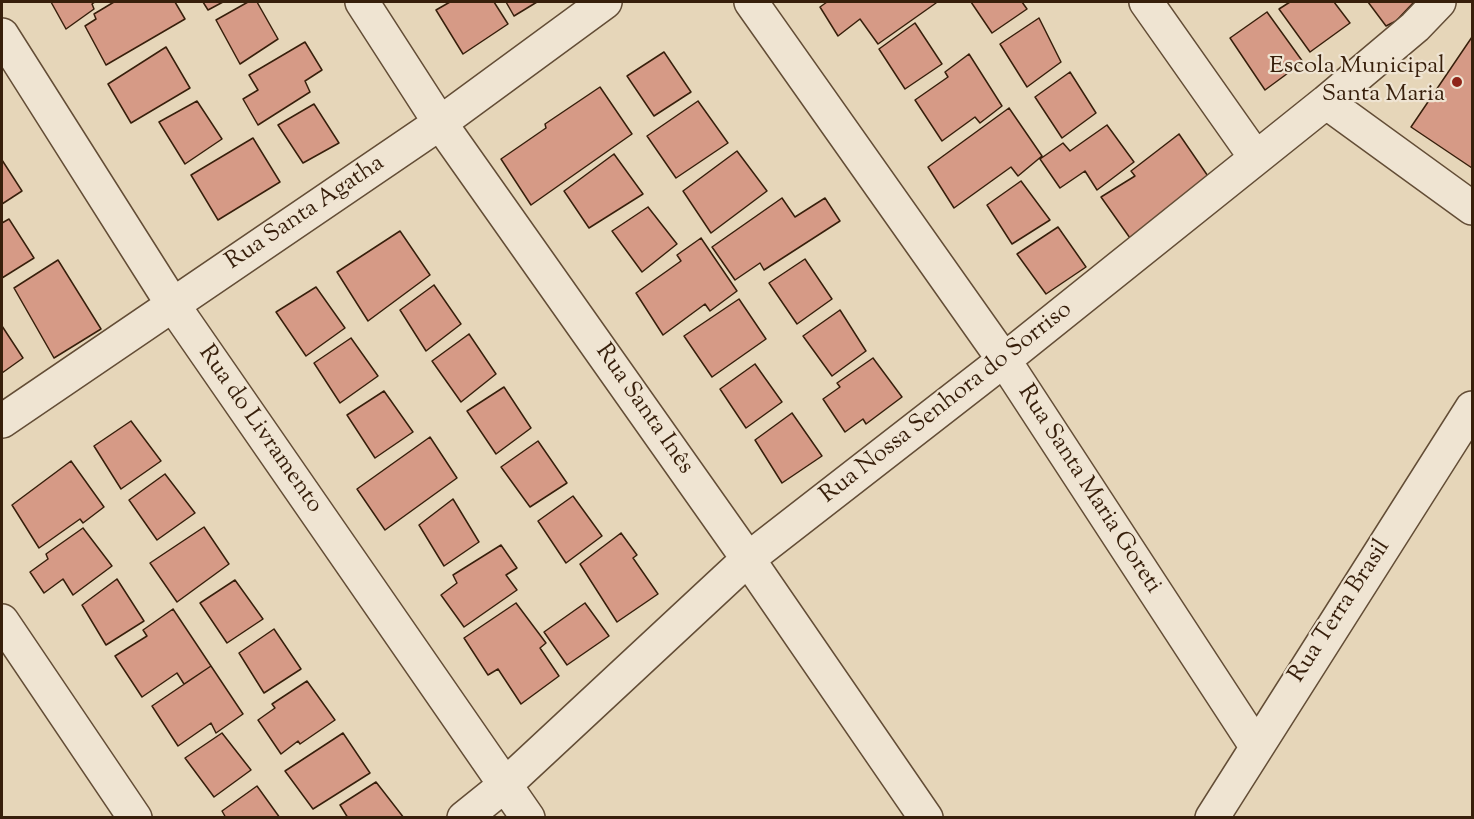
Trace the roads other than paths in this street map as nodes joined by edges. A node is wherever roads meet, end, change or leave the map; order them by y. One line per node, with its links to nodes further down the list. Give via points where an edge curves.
1 (362, 2): 8 (street, Rua Santa Inês)
2 (605, 2): 8 (street, Rua Santa Agatha)
3 (751, 2): 12 (street, Rua Santa Maria Goreti)
4 (1146, 2): 9 (street)
5 (1439, 2): 7 (street, Rua Nossa Senhora do Sorriso)
6 (2, 35): 11 (street, Rua do Livramento)
7 (1326, 102): 9 (street, Rua Nossa Senhora do Sorriso); 10 (street)
8 (440, 123): 11 (street, Rua Santa Agatha); 15 (street, Rua Santa Inês)
9 (1256, 158): 12 (street, Rua Nossa Senhora do Sorriso)
10 (1473, 208)
11 (172, 305): 14 (street, Rua Santa Agatha); 18 (street, Rua do Livramento)
12 (1004, 360): 15 (street, Rua Nossa Senhora do Sorriso); 17 (street, Rua Santa Maria Goreti)
13 (1473, 408): 17 (street, Rua Terra Brasil)
14 (2, 421)
15 (748, 560): 18 (street, Rua Nossa Senhora do Sorriso); 22 (street, Rua Santa Inês)
16 (2, 621): 19 (street)
17 (1256, 746): 23 (street, Rua Terra Brasil)
18 (505, 785): 20 (street, Rua Nossa Senhora do Sorriso); 21 (street, Rua do Livramento)
19 (135, 818)
20 (465, 818)
21 (528, 818)
22 (926, 818)
23 (1212, 818)

